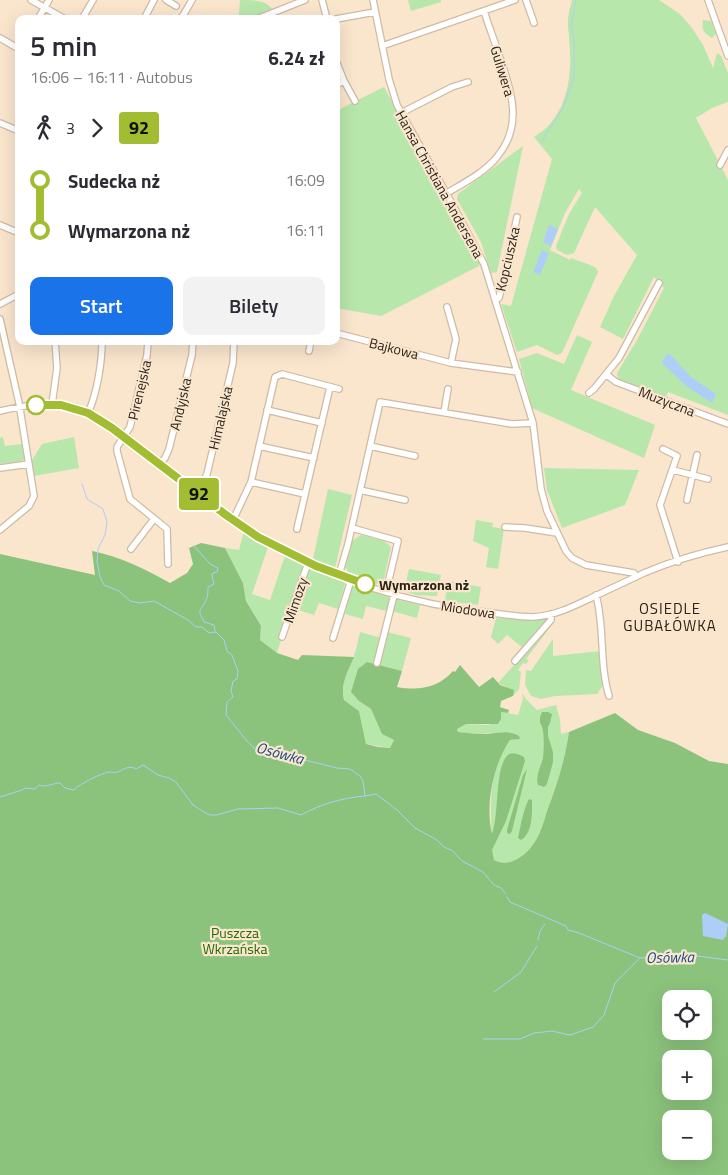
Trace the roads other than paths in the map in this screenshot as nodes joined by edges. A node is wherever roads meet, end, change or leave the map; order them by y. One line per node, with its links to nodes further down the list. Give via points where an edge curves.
1 (32, 0): 14 (street)
2 (49, 0): 14 (street)
3 (93, 0): 19 (street)
4 (154, 0): 20 (street)
5 (166, 0): 13 (street)
6 (192, 0): 21 (street)
7 (305, 0): 22 (street)
8 (322, 0): 23 (street)
9 (373, 0): 16 (street, Hansa Christiana Andersena)
10 (515, 0): 15 (street)
11 (526, 0): 25 (street)
12 (708, 0): 29 (street)
13 (176, 6)
14 (45, 7): 17 (street); 18 (street)
15 (484, 11): 27 (street); 40 (street, Guliwera, via 512,94 512,126 508,140 491,164)
16 (375, 12): 24 (street); 27 (street, Hansa Christiana Andersena)
17 (40, 15)
18 (59, 15)
19 (84, 15)
20 (146, 15)
21 (183, 15)
22 (267, 15)
23 (326, 15)
24 (340, 18)
25 (534, 22)
26 (0, 38): 28 (street)
27 (382, 46): 35 (street, Hansa Christiana Andersena)
28 (15, 47)
29 (727, 53)
30 (340, 71): 31 (street)
31 (344, 81): 33 (street); 34 (street)
32 (468, 82): 35 (street)
33 (340, 83)
34 (355, 101)
35 (400, 113): 40 (street, Hansa Christiana Andersena)
36 (0, 123): 37 (street)
37 (15, 129)
38 (728, 150): 39 (street)
39 (720, 165)
40 (447, 193): 46 (street, Hansa Christiana Andersena, via 482,258)
41 (517, 217): 46 (street, Kopciuszka, via 499,298)
42 (0, 225): 43 (street)
43 (15, 231)
44 (659, 283): 60 (street)
45 (15, 296): 47 (street)
46 (495, 300): 59 (street, Hansa Christiana Andersena)
47 (0, 304)
48 (447, 307): 58 (street, via 456,339)
49 (0, 319): 66 (street)
50 (340, 334): 58 (street, Bajkowa)
51 (55, 345): 65 (street)
52 (102, 345): 70 (street)
53 (148, 345): 74 (street, Pirenejska, via 130,427)
54 (193, 345): 82 (street, Andyjska, via 169,449)
55 (234, 345): 89 (street, Himalajska, via 233,363 207,474)
56 (310, 345): 57 (street)
57 (309, 351)
58 (451, 363): 59 (street, Bajkowa)
59 (518, 372): 72 (street, Hansa Christiana Andersena)
60 (607, 375): 64 (street); 73 (street, Muzyczna, via 616,382)
61 (330, 387): 62 (street); 68 (street, via 278,374); 71 (street)
62 (339, 389)
63 (448, 389): 69 (street)
64 (589, 393)
65 (52, 404): 66 (street, Miodowa); 70 (street, Miodowa)
66 (20, 407): 67 (street, Miodowa); 81 (street)
67 (0, 410)
68 (267, 410): 71 (street); 75 (street)
69 (444, 412): 72 (street, via 512,424); 76 (street, via 380,402)
70 (88, 413): 74 (street, Miodowa)
71 (322, 423): 80 (street)
72 (533, 423): 99 (street, Hansa Christiana Andersena, via 542,494)
73 (728, 424)
74 (124, 437): 82 (street, Miodowa); 93 (street, Pirenejska, via 117,451 130,499)
75 (259, 446): 80 (street); 87 (street)
76 (370, 446): 79 (street); 88 (street)
77 (663, 449): 84 (street, via 677,456)
78 (697, 455): 85 (street)
79 (415, 456)
80 (314, 458): 90 (street)
81 (29, 464): 83 (street); 98 (street, via 33,500)
82 (160, 464): 89 (street, Miodowa)
83 (0, 468)
84 (673, 470): 85 (street); 104 (street, via 660,505)
85 (692, 475): 86 (street); 92 (street)
86 (708, 479)
87 (251, 482): 90 (street); 94 (street)
88 (360, 490): 91 (street); 96 (street)
89 (198, 493): 94 (street, Miodowa)
90 (305, 494): 97 (street)
91 (405, 500)
92 (687, 500)
93 (154, 519): 101 (street); 103 (street, Pirenejska, via 167,529)
94 (234, 520): 102 (street, Miodowa)
95 (505, 527): 99 (street)
96 (352, 528): 105 (street); 108 (street, via 398,540)
97 (297, 529)
98 (0, 530)
99 (557, 532): 106 (street, Hansa Christiana Andersena, via 567,554 578,562 628,572)
100 (728, 547): 104 (street, Miodowa)
101 (131, 549)
102 (308, 563): 105 (street, Miodowa); 112 (street, Mimozy)
103 (168, 564)
104 (675, 564): 106 (street, Miodowa)
105 (339, 575): 107 (street, Miodowa)
106 (636, 577): 110 (street, Miodowa)
107 (351, 580): 108 (street, Miodowa); 113 (street)
108 (386, 592): 109 (street, Miodowa)
109 (394, 594): 111 (street, Miodowa, via 468,610 528,617); 115 (street, via 376,655)
110 (596, 595): 111 (street, Miodowa); 116 (street)
111 (551, 614): 114 (street, via 551,620)
112 (282, 637)
113 (333, 638)
114 (515, 660)
115 (377, 663)
116 (608, 696)

